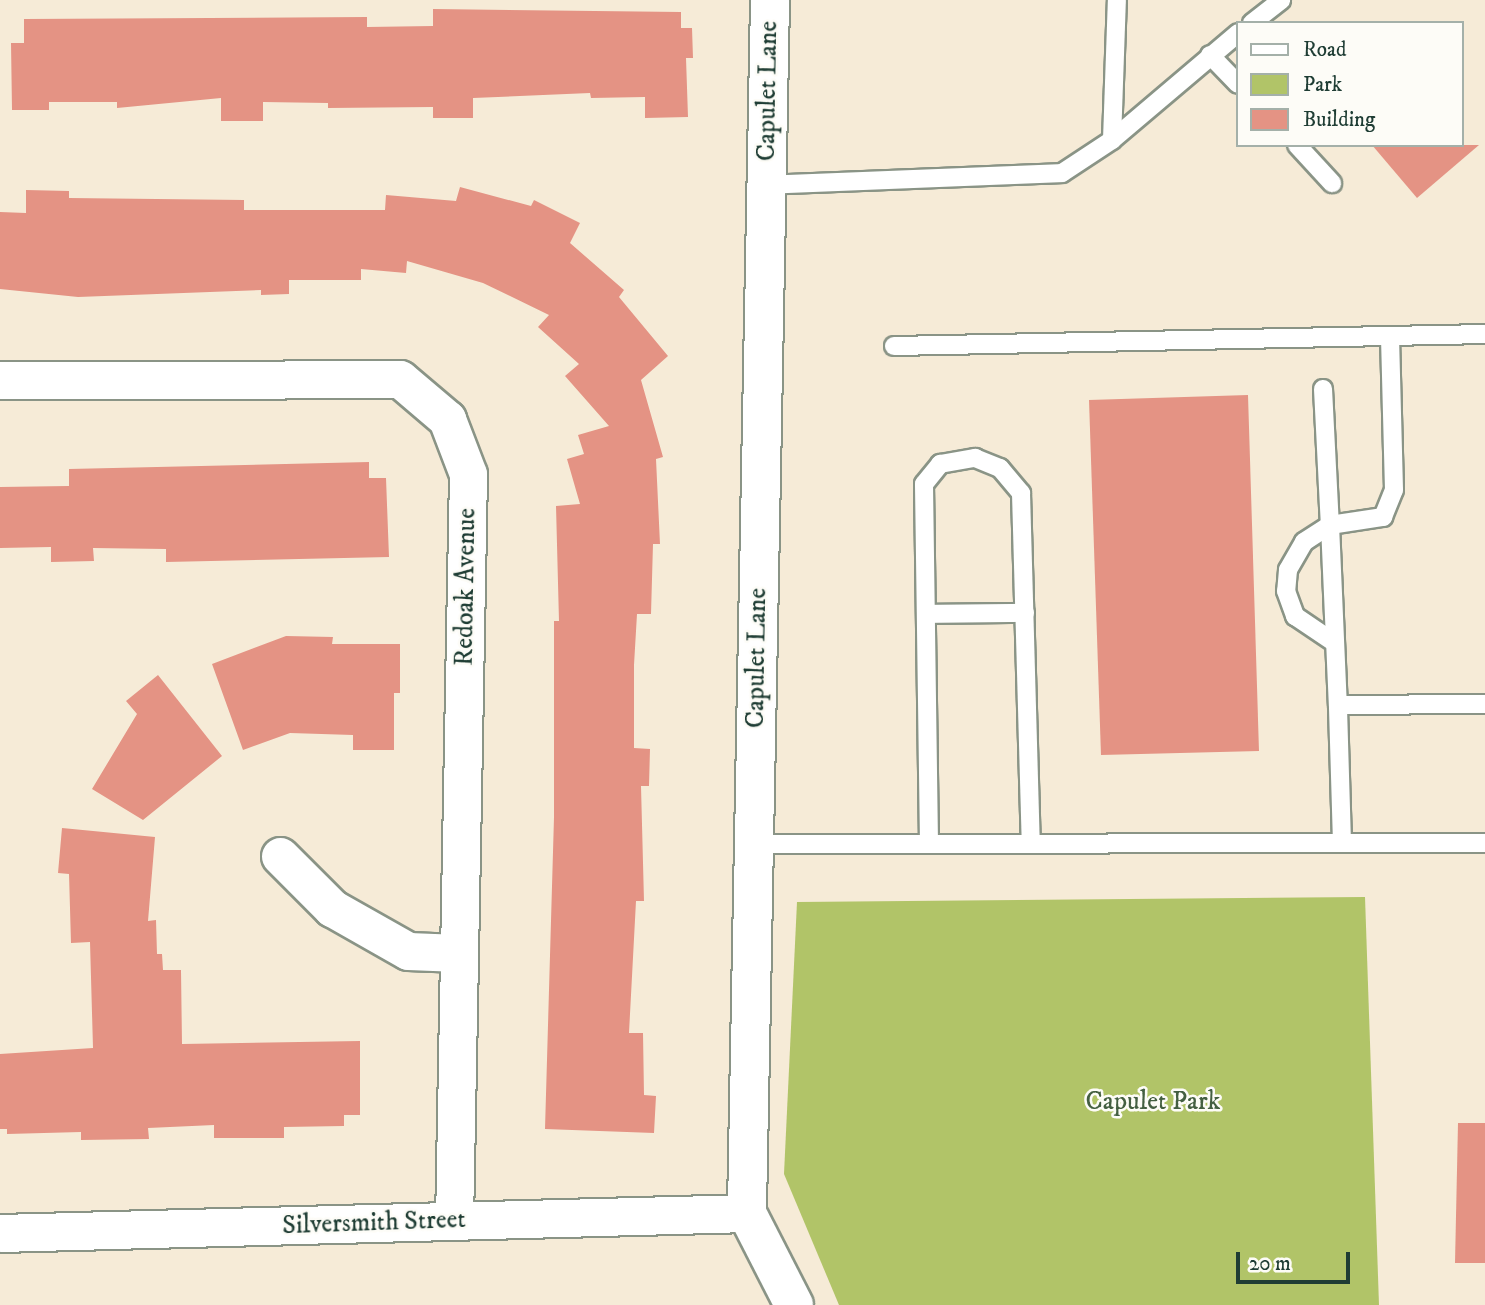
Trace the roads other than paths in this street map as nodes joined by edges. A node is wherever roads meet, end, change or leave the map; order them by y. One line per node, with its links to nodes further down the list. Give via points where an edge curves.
1 (769, 0): 11 (street, Capulet Lane)
2 (1117, 0): 8 (lane)
3 (1281, 0): 4 (lane)
4 (1255, 21)
5 (1236, 35): 6 (lane)
6 (1210, 55): 7 (lane); 8 (lane)
7 (1236, 82)
8 (1112, 140): 11 (lane, via 1062,173)
9 (1299, 147): 10 (lane)
10 (1332, 183)
11 (765, 185): 27 (street, Capulet Lane)
12 (1485, 334): 13 (lane)
13 (1390, 336): 14 (lane); 17 (lane, via 1394,490 1383,517)
14 (894, 346)
15 (0, 380): 29 (street, Redoak Avenue, via 400,379 447,419 468,474)
16 (1323, 389): 17 (lane)
17 (1330, 526): 20 (lane); 20 (lane, via 1304,542 1289,569 1286,591 1295,616)
18 (1025, 613): 19 (lane); 19 (lane, via 1021,493 1000,468 975,458 940,464 924,484); 24 (lane)
19 (926, 614): 23 (lane)
20 (1335, 643): 22 (lane)
21 (1485, 704): 22 (lane)
22 (1338, 705): 25 (lane)
23 (929, 843): 24 (lane); 27 (lane)
24 (1031, 843): 25 (lane)
25 (1342, 843): 26 (lane)
26 (1485, 843)
27 (754, 844): 30 (street, Capulet Lane)
28 (280, 856): 29 (street, via 332,908 408,951)
29 (459, 953): 31 (street, Redoak Avenue)
30 (747, 1213): 31 (street, Silversmith Street); 33 (street, Capulet Lane)
31 (454, 1221): 32 (street, Silversmith Street)
32 (0, 1233)
33 (794, 1305)

